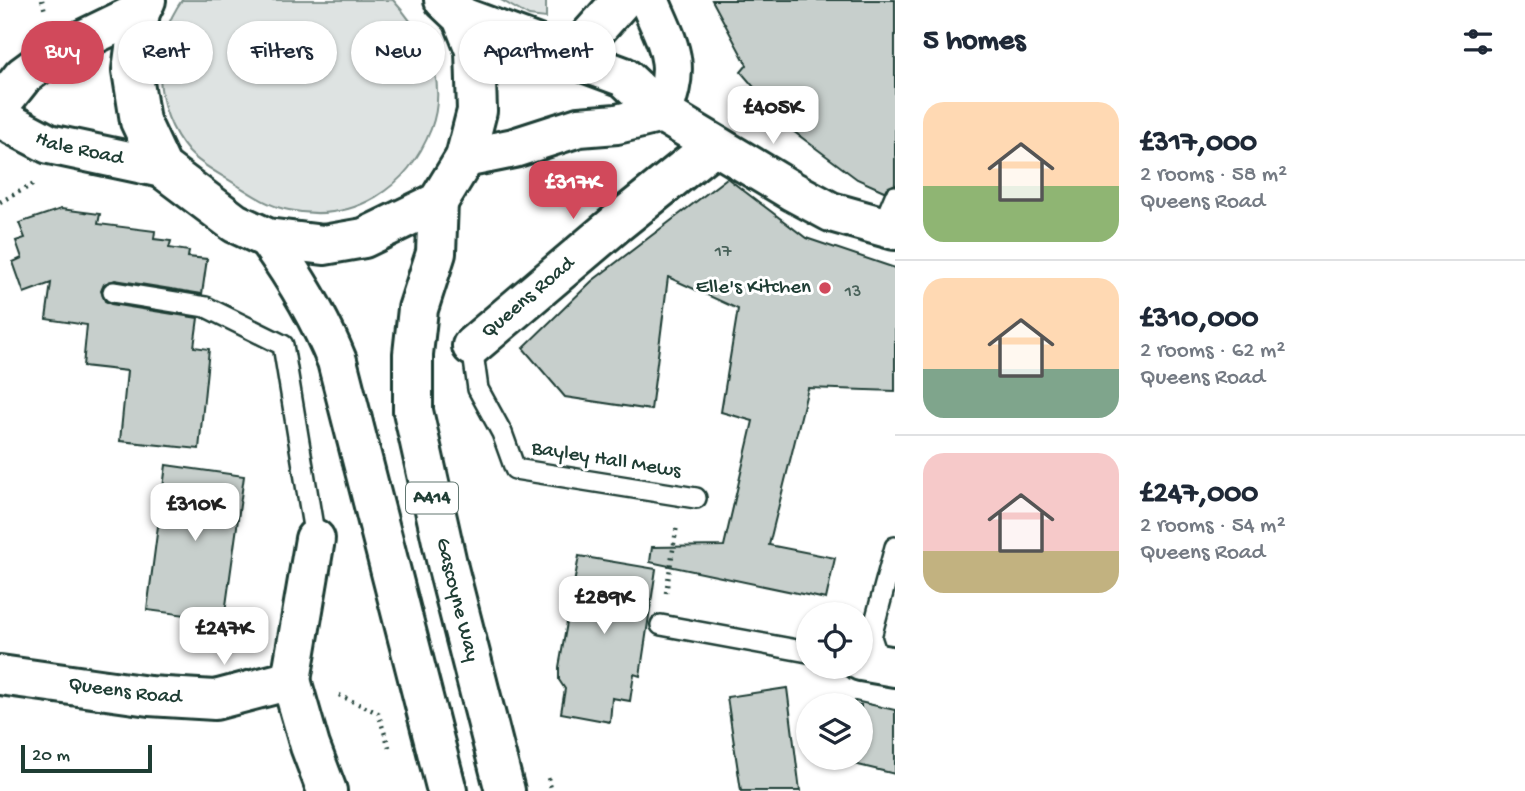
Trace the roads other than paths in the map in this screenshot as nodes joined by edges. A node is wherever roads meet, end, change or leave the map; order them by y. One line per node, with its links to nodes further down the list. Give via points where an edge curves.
1 (622, 0): 6 (main road)
2 (649, 0): 9 (main road, via 673,65 673,85)
3 (143, 6): 8 (main road, via 53,54 23,76); 13 (main road, via 132,70 140,121)
4 (453, 8): 5 (main road); 12 (main road, via 475,50 477,111)
5 (486, 21)
6 (603, 21)
7 (616, 73): 9 (main road)
8 (0, 105)
9 (662, 113): 11 (main road); 12 (main road, via 579,127)
10 (0, 118): 13 (main road, Hale Road, via 49,144)
11 (714, 145): 15 (main road, via 831,212); 18 (main road, Queens Road)
12 (465, 158): 14 (main road)
13 (162, 168): 16 (main road, via 235,223)
14 (438, 202): 16 (main road, via 364,238 324,245); 29 (main road, Gascoyne Way / A414, via 436,253 418,309 413,411)
15 (884, 219)
16 (267, 238): 28 (main road, A414, via 298,281 337,361)
17 (113, 292): 20 (lane, via 206,307 283,345)
18 (472, 346): 19 (lane, Bayley Hall Mews, via 478,389 502,433 515,470)
19 (689, 497)
20 (315, 539): 26 (main road)
21 (895, 547): 24 (lane, via 872,637)
22 (661, 625): 23 (lane)
23 (796, 650)
24 (879, 664)
25 (0, 676): 26 (main road, Queens Road, via 215,700)
26 (291, 680): 27 (main road)
27 (327, 791)
28 (447, 791)
29 (505, 791)

